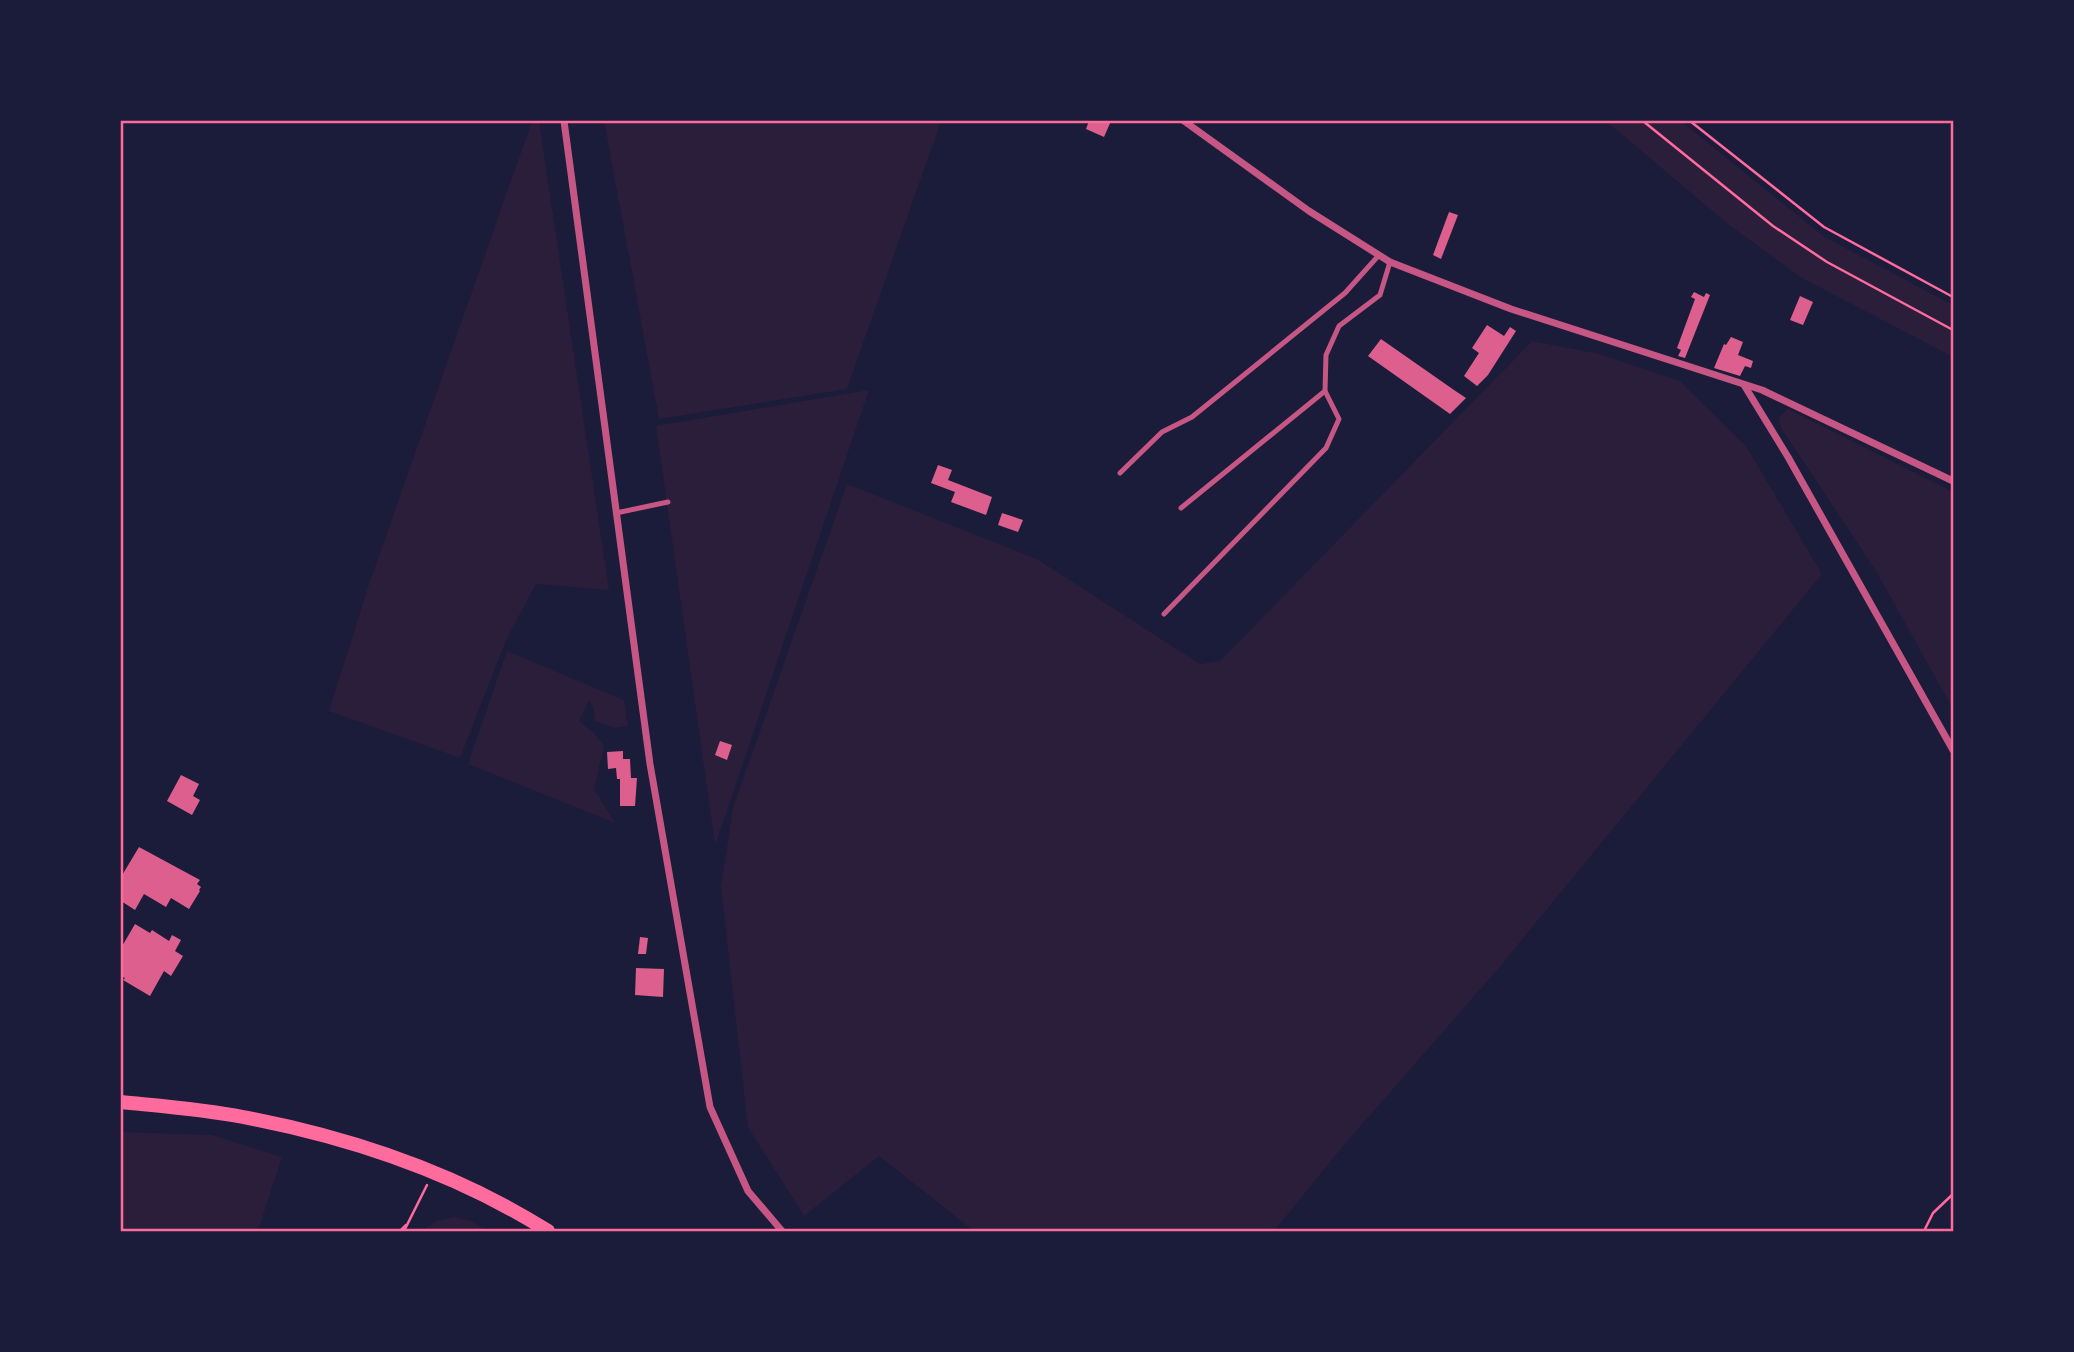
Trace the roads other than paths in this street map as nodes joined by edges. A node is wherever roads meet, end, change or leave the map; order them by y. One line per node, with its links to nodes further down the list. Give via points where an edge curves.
1 (564, 121): 11 (street)
2 (1184, 121): 3 (street)
3 (1379, 255): 4 (street); 7 (lane, via 1345,293 1192,417 1162,432)
4 (1390, 262): 5 (street, via 1511,309); 6 (lane, via 1380,295 1339,326 1326,355)
5 (1744, 384): 8 (street); 13 (street)
6 (1325, 391): 10 (lane); 12 (lane, via 1339,419 1326,448)
7 (1120, 473)
8 (1953, 481)
9 (668, 502): 11 (lane)
10 (1181, 508)
11 (616, 513): 16 (street, via 650,764 710,1107 748,1191)
12 (1164, 614)
13 (1953, 750)
14 (121, 1102): 15 (main road, via 241,1116 311,1132 433,1173 511,1208)
15 (548, 1231)
16 (782, 1231)

